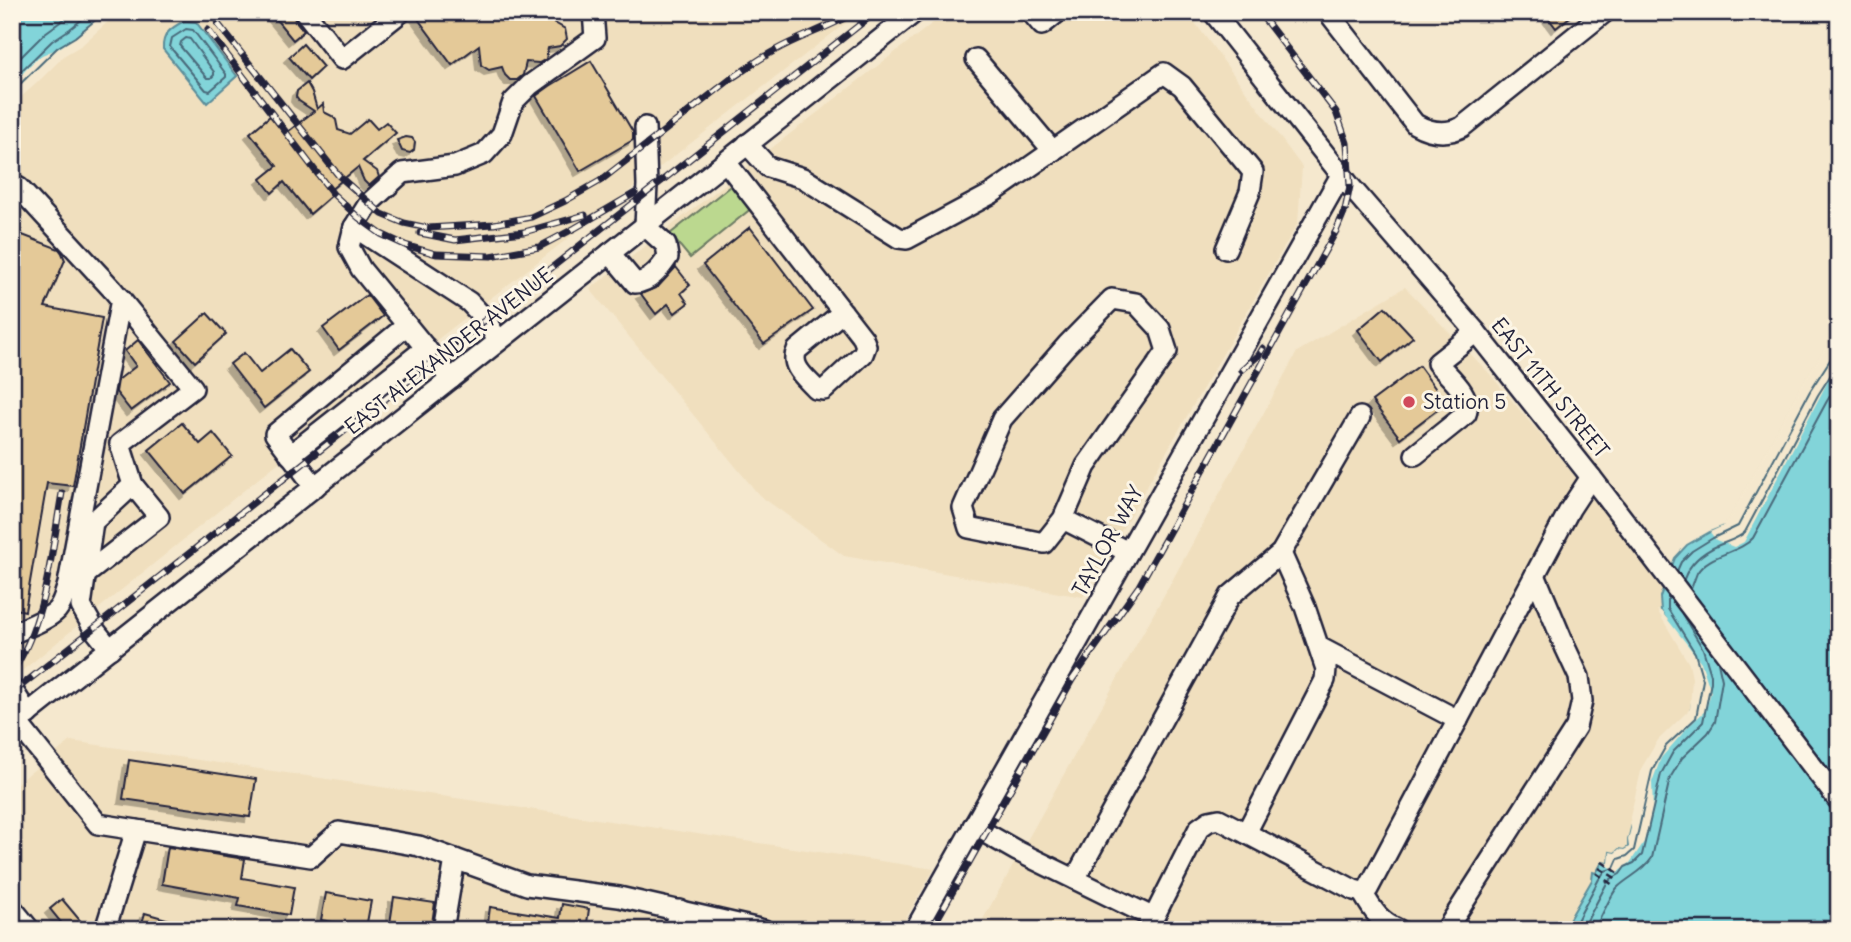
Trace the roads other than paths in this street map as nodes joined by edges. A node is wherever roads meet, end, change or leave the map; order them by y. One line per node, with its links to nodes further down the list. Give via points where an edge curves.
1 (305, 12): 2 (street, via 342,59)
2 (401, 12)
3 (593, 12): 18 (street, via 595,38 513,102 502,134 484,154 454,166 402,173 369,203)
4 (1031, 12): 5 (street, via 1042,25)
5 (1058, 12)
6 (1213, 12): 15 (street, EAST 11TH STREET)
7 (1605, 12): 8 (street, via 1462,127 1448,132 1416,124)
8 (1334, 14)
9 (904, 16): 12 (street, EAST ALEXANDER AVENUE)
10 (976, 59): 13 (street)
11 (645, 127): 17 (street)
12 (747, 144): 13 (street, via 768,167 803,178 899,239 907,239 991,194); 14 (street, EAST ALEXANDER AVENUE)
13 (1053, 151): 19 (street, via 1164,73 1182,86 1253,172 1250,192)
14 (726, 162): 17 (street, EAST ALEXANDER AVENUE); 22 (street)
15 (1341, 175): 24 (street, EAST 11TH STREET); 35 (street, TAYLOR WAY)
16 (12, 184): 21 (street)
17 (645, 226): 20 (street, EAST ALEXANDER AVENUE); 20 (street, via 666,245 668,257 644,282 635,283)
18 (354, 227): 23 (street, via 349,247 360,269); 25 (street, via 469,302)
19 (1226, 250)
20 (610, 253): 25 (street, EAST ALEXANDER AVENUE)
21 (121, 299): 32 (street, via 193,388 120,444); 39 (street, via 63,601 57,610)
22 (843, 312)
23 (407, 325): 26 (street); 29 (street, via 275,434)
24 (1476, 332): 30 (street, via 1437,363 1466,397 1469,409); 31 (street, EAST 11TH STREET)
25 (498, 341): 27 (street, EAST ALEXANDER AVENUE)
26 (426, 348): 27 (street); 29 (street)
27 (451, 379): 33 (street, EAST ALEXANDER AVENUE)
28 (1360, 417): 36 (street)
29 (290, 455): 33 (street)
30 (1415, 455)
31 (1591, 477): 38 (street); 45 (street, EAST 11TH STREET)
32 (134, 485): 37 (street, via 93,522); 37 (street, via 159,517)
33 (315, 487): 41 (street, EAST ALEXANDER AVENUE)
34 (1063, 519): 34 (street, via 1086,466 1167,351 1160,329 1136,303 1112,299 1002,419 963,508 969,528 1044,543); 35 (street)
35 (1128, 552): 46 (street, TAYLOR WAY)
36 (1280, 553): 40 (street); 50 (street, via 1230,596)
37 (85, 575): 41 (street, via 81,606)
38 (1535, 575): 43 (street); 62 (street, via 1579,677 1580,715)
39 (12, 634)
40 (1319, 647): 43 (street); 48 (street, via 1325,680)
41 (110, 649): 44 (street, EAST ALEXANDER AVENUE)
42 (12, 690): 44 (street)
43 (1458, 720): 51 (street, via 1368,889)
44 (19, 721): 47 (street, via 98,824)
45 (1839, 801)
46 (973, 826): 50 (street); 60 (street, TAYLOR WAY)
47 (136, 830): 49 (street, via 311,857 340,832 419,846); 56 (street)
48 (1246, 833): 51 (street); 54 (street, via 1219,819 1199,828 1155,915)
49 (455, 859): 53 (street, via 527,885); 57 (street)
50 (1075, 879): 54 (street)
51 (1362, 892): 61 (street, via 1373,911)
52 (12, 908): 55 (street)
53 (680, 910): 58 (street); 59 (street)
54 (1146, 922)
55 (30, 930)
56 (105, 930)
57 (443, 930)
58 (673, 930)
59 (764, 930)
60 (915, 930)
61 (1399, 930)
62 (1446, 930)

